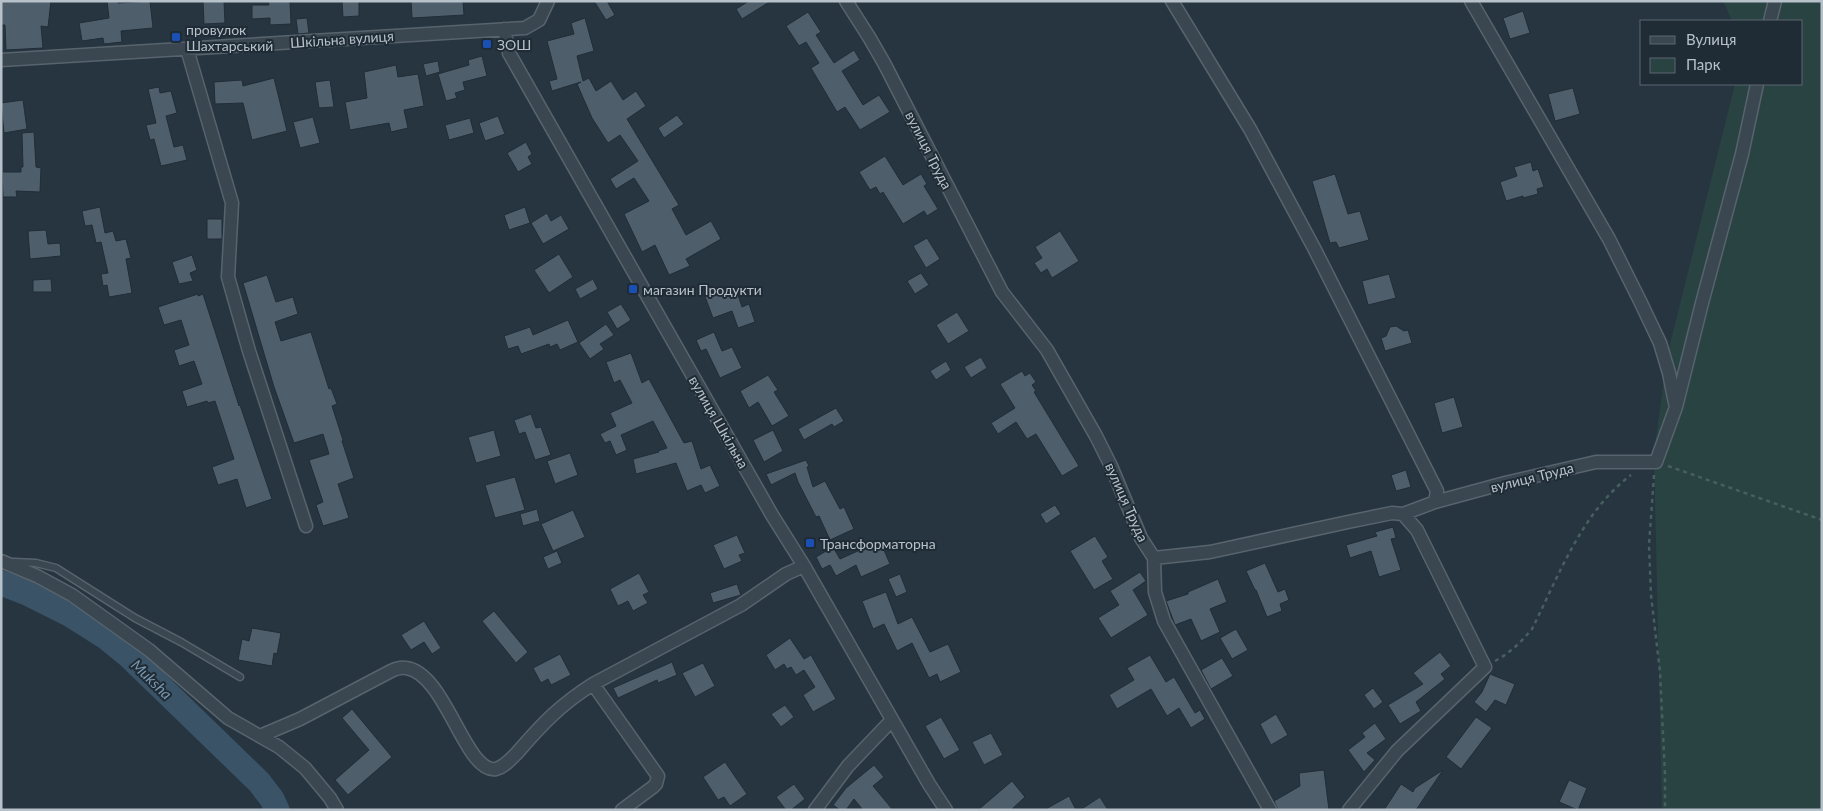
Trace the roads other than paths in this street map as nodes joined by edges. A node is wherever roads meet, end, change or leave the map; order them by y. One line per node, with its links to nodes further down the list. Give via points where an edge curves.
1 (548, 1): 7 (street, Шкільна вулиця, via 539,20 525,28)
2 (846, 1): 15 (street, вулиця Труда, via 884,63 1002,292 1047,350 1096,436 1141,538)
3 (1172, 1): 12 (street, via 1250,129 1314,248 1437,491)
4 (1472, 1): 11 (street, via 1599,222 1640,301 1660,343)
5 (1775, 1): 6 (street)
6 (1770, 20)
7 (504, 29): 8 (street, Шкільна вулиця); 17 (street, вулиця Шкільна, via 509,53)
8 (186, 49): 9 (street, Шкільна вулиця); 14 (street, via 232,203 228,277)
9 (1, 60)
10 (1757, 85): 11 (street)
11 (1676, 408): 12 (street, вулиця Труда, via 1656,462 1596,462)
12 (1435, 502): 13 (street, вулиця Труда)
13 (1403, 514): 15 (street, вулиця Труда, via 1392,513 1210,552); 27 (street, via 1417,530 1485,667 1397,751)
14 (306, 526)
15 (1154, 558): 26 (street, via 1155,592 1164,620)
16 (1, 561): 18 (lane, via 56,568 135,618); 21 (street, via 72,595 149,650 228,718)
17 (804, 566): 19 (street, via 786,574 741,605); 20 (street, вулиця Шкільна)
18 (240, 677)
19 (593, 684): 21 (street, via 553,713 515,755 497,769 489,769 480,763 426,679 404,667); 23 (street, via 658,776 653,786)
20 (892, 720): 24 (street, via 848,766); 25 (street, вулиця Шкільна)
21 (260, 736): 22 (street, via 305,768)
22 (337, 810)
23 (622, 810)
24 (815, 810)
25 (946, 810)
26 (1270, 810)
27 (1349, 810)

